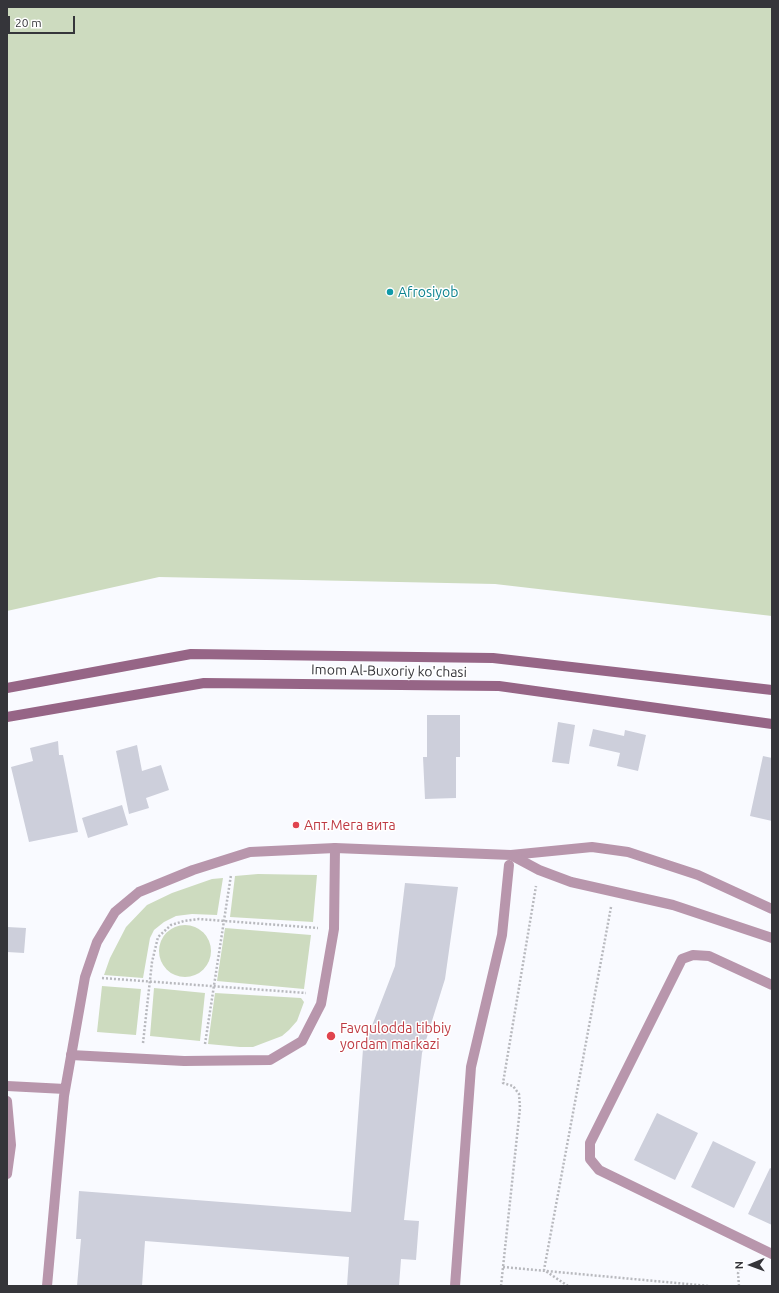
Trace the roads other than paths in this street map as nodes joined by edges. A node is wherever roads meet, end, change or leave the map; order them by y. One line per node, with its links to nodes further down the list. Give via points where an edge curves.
1 (7, 688): 2 (main road, Imom Al-Buxoriy ko'chasi, via 191,654 492,658)
2 (772, 690)
3 (7, 717): 4 (main road, Imom Al-Buxoriy ko'chasi, via 204,683 220,683 499,686)
4 (772, 724)
5 (336, 848): 6 (street); 10 (street, via 250,852 193,870 138,892 115,912 96,942 85,977); 10 (street, via 334,929 323,995 302,1041 270,1060 202,1061)
6 (510, 860): 7 (street, via 592,847 628,852 698,875); 8 (street, via 571,882 674,905); 17 (street, via 502,935 471,1067)
7 (772, 909)
8 (772, 938)
9 (772, 985): 15 (street, via 709,956 693,955 682,959 590,1143 590,1159 599,1170)
10 (71, 1055): 12 (street)
11 (7, 1086): 12 (street)
12 (66, 1089): 16 (street)
13 (7, 1101): 14 (street, via 11,1145)
14 (7, 1174)
15 (772, 1254)
16 (47, 1286)
17 (455, 1286)

